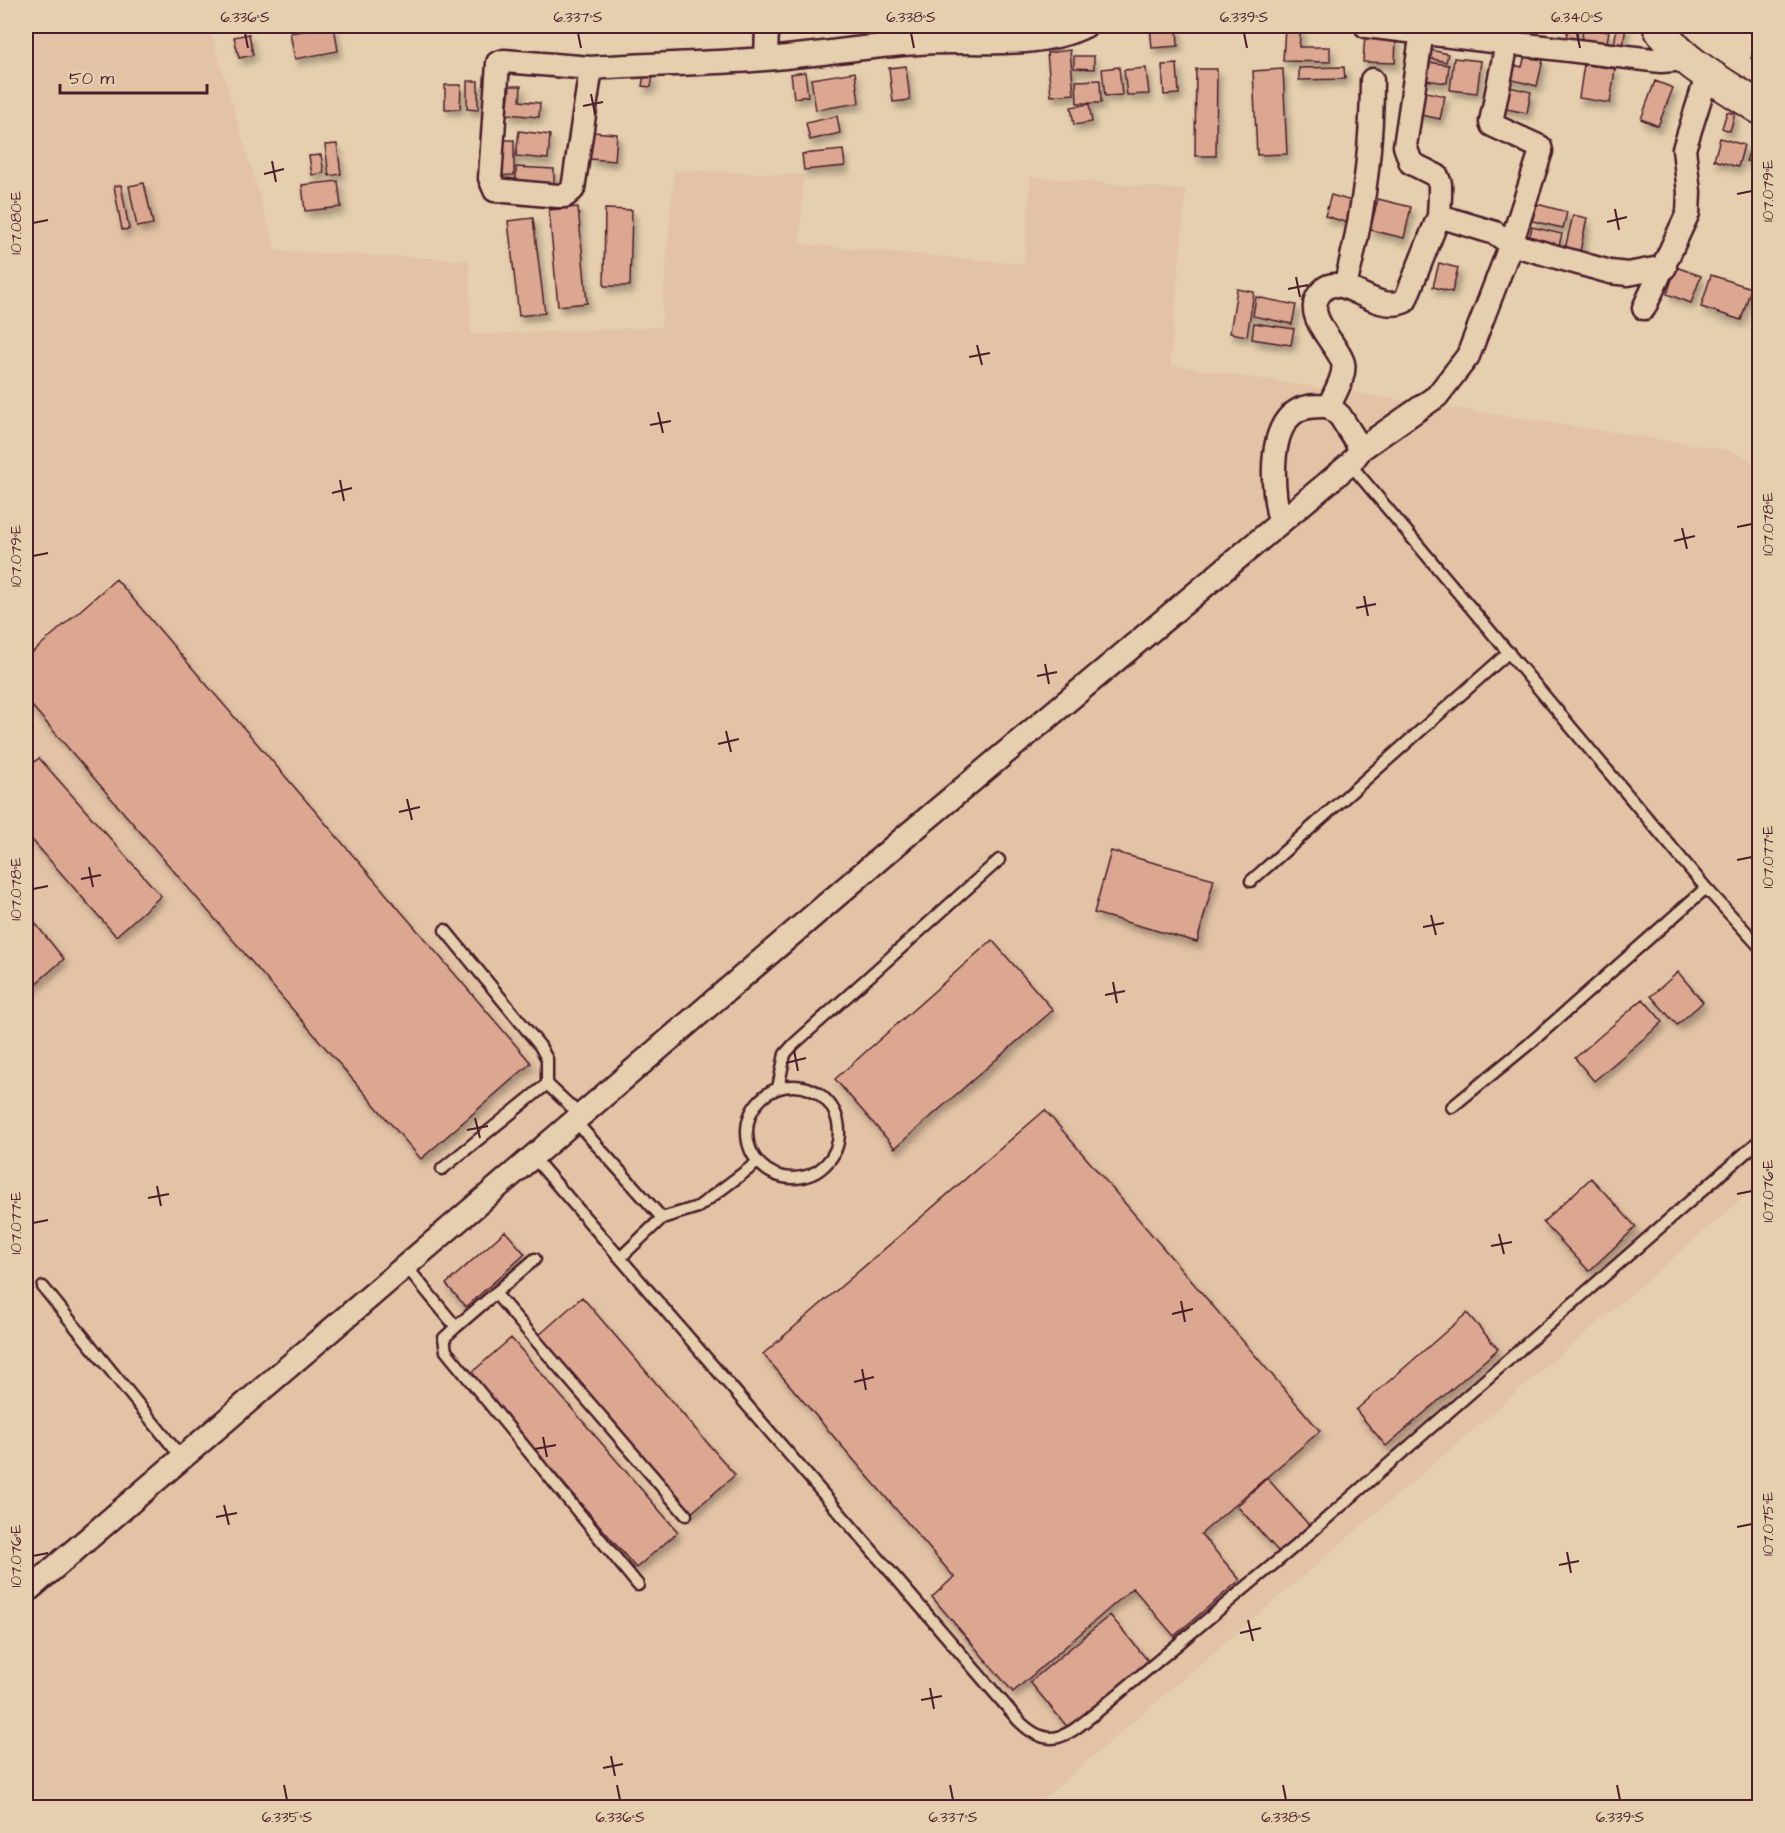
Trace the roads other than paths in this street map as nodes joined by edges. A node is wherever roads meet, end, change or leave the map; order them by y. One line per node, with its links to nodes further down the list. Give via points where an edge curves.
1 (767, 26): 7 (street)
2 (1085, 26): 7 (street, via 1042,40 896,44)
3 (1366, 26): 5 (street)
4 (1659, 26): 8 (street)
5 (1422, 31): 6 (street); 12 (street, via 1405,146 1410,163 1437,176)
6 (1507, 43): 8 (street); 13 (street, via 1491,122 1541,151)
7 (766, 59): 9 (street)
8 (1698, 66): 11 (street); 14 (street, via 1684,149 1688,213)
9 (591, 68): 9 (street, via 498,63 490,178 495,190 565,196 573,189)
10 (1372, 80): 15 (street, via 1369,166)
11 (1760, 108)
12 (1439, 216): 13 (street, via 1495,233); 15 (street, via 1405,301 1397,305 1378,303)
13 (1511, 244): 14 (street, via 1610,273); 18 (street, via 1468,357 1437,396)
14 (1665, 267): 16 (street)
15 (1345, 286): 17 (street, via 1330,285 1317,299 1321,329 1344,365)
16 (1644, 308)
17 (1329, 406): 18 (street, via 1340,416); 19 (street, via 1295,411 1277,442 1272,479)
18 (1355, 456): 19 (street); 20 (lane)
19 (1280, 521): 29 (street)
20 (1509, 652): 22 (lane); 23 (lane)
21 (999, 860): 27 (lane, via 794,1044 785,1054)
22 (1251, 881)
23 (1706, 888): 25 (lane); 28 (lane)
24 (445, 930): 26 (lane, via 540,1046 547,1059)
25 (1760, 947)
26 (547, 1084): 29 (lane); 33 (lane)
27 (778, 1088): 32 (lane, via 759,1100 748,1120 748,1142); 32 (lane, via 800,1086 821,1094 835,1111 840,1133 834,1155 819,1172 798,1179 776,1176)
28 (1452, 1107)
29 (578, 1119): 31 (street); 34 (lane)
30 (1760, 1140): 35 (lane, via 1294,1547 1098,1711 1069,1734 1056,1738 1032,1734 1019,1721)
31 (534, 1158): 35 (lane); 37 (street)
32 (758, 1162): 34 (lane, via 698,1207)
33 (442, 1169)
34 (662, 1218): 35 (lane)
35 (622, 1256)
36 (534, 1259): 39 (lane)
37 (406, 1266): 40 (lane); 41 (street)
38 (42, 1287): 41 (lane)
39 (495, 1293): 40 (lane); 42 (lane)
40 (456, 1327): 43 (lane, via 444,1338 446,1351)
41 (182, 1458): 44 (street)
42 (686, 1515)
43 (639, 1585)
44 (26, 1592)

